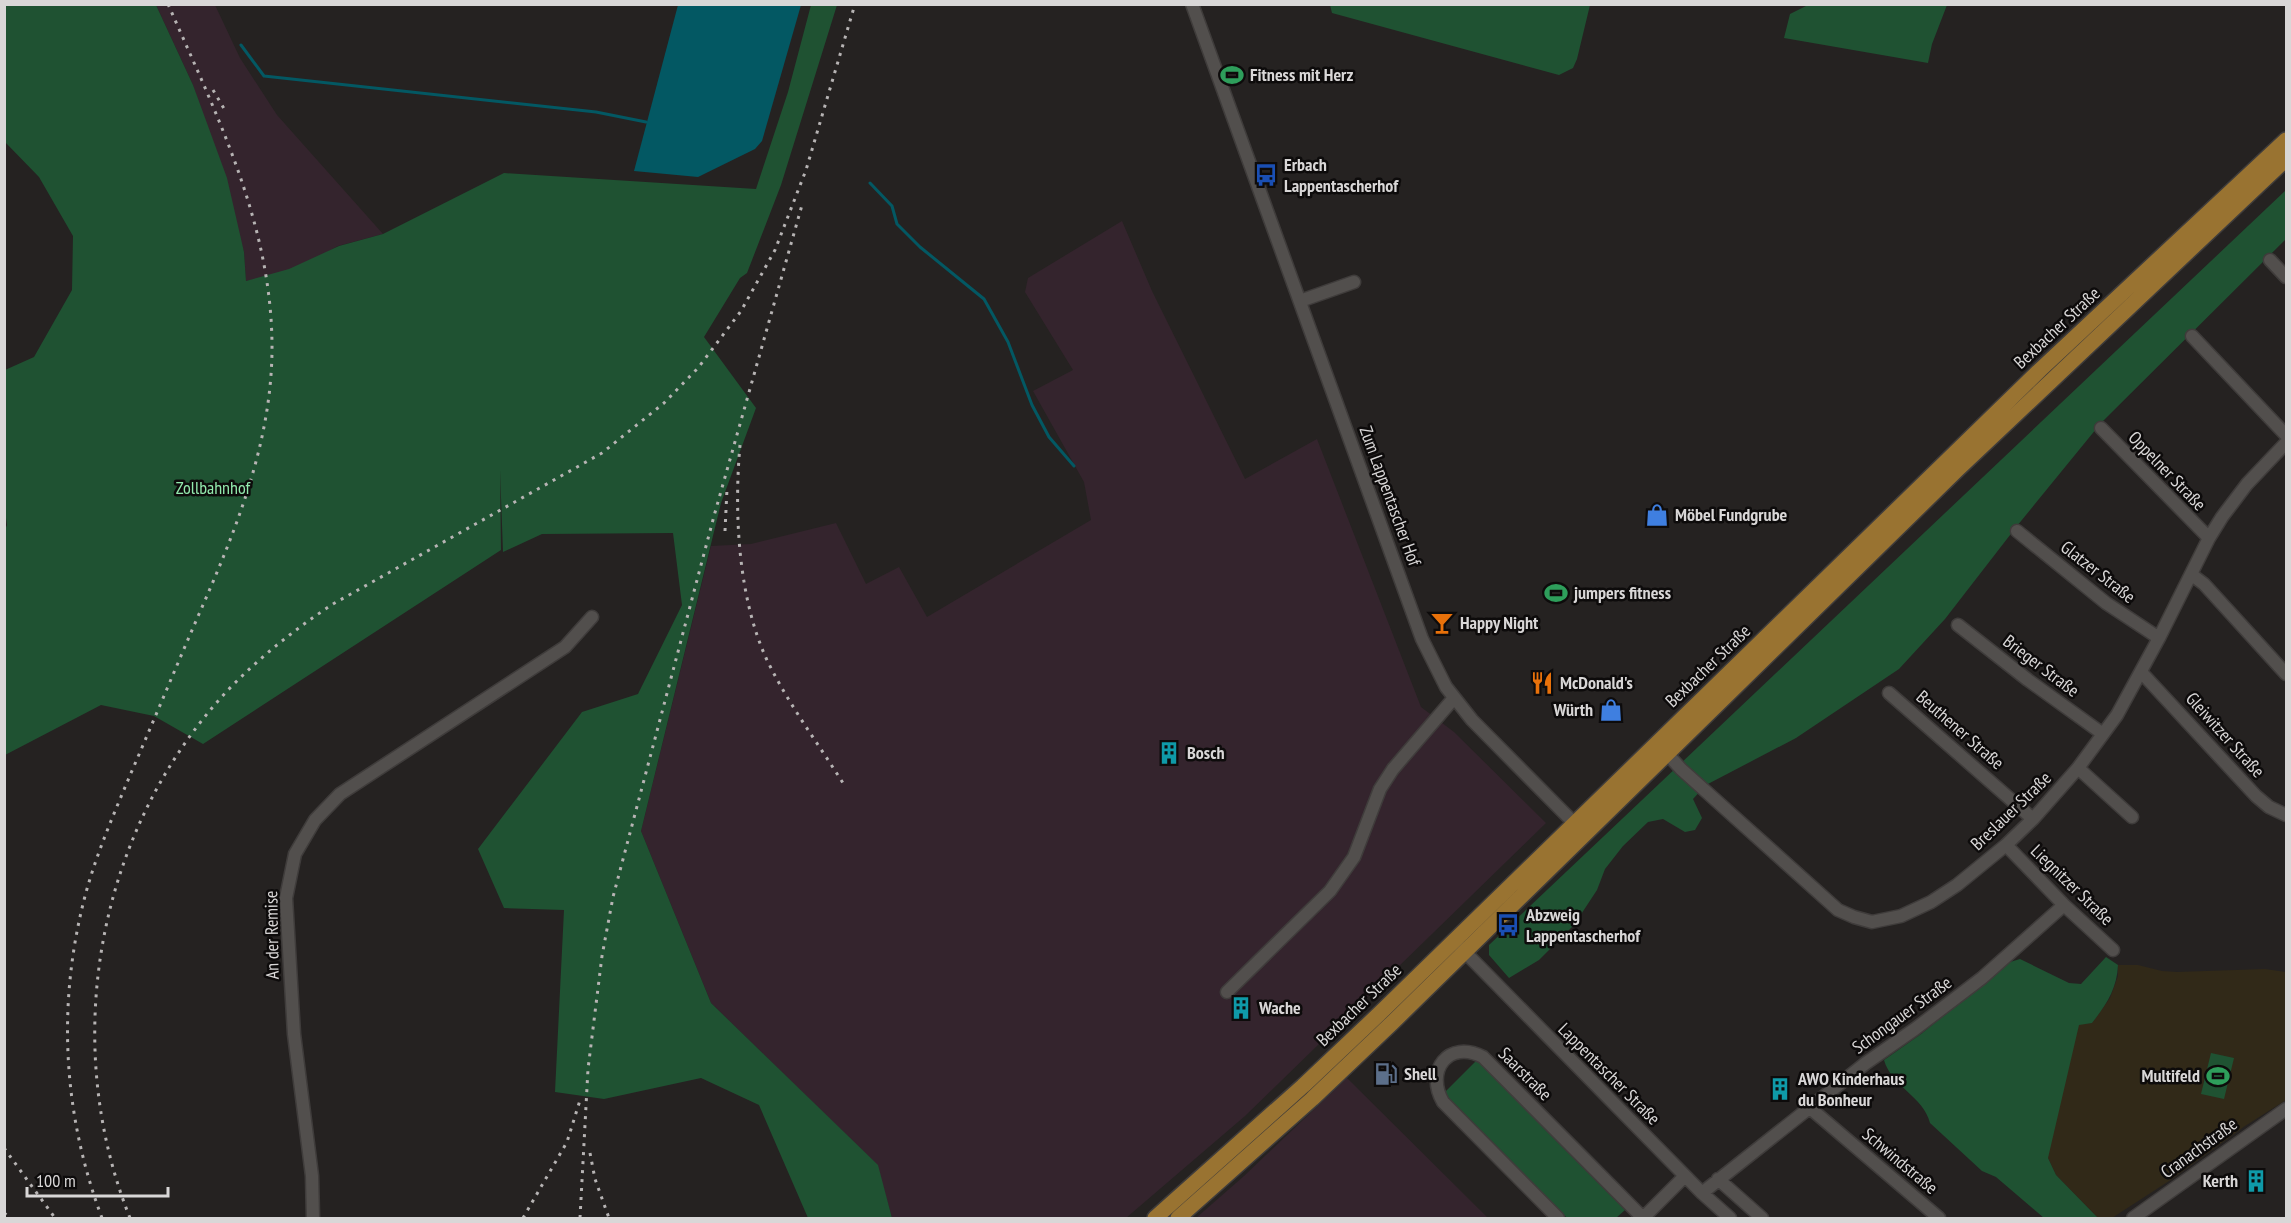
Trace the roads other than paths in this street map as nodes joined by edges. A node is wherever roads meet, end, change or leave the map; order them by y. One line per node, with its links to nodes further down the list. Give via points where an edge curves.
1 (1192, 4): 7 (street, Zum Lappentascher Hof)
2 (2286, 141): 23 (main road, Bexbacher Straße, via 2041,369)
3 (2286, 159): 23 (main road, Bexbacher Straße)
4 (2270, 260): 5 (street)
5 (2286, 277)
6 (1354, 282): 7 (street)
7 (1300, 301): 21 (street, Zum Lappentascher Hof, via 1422,639)
8 (2192, 336): 10 (street)
9 (2101, 428): 13 (street, Oppelner Straße)
10 (2286, 435)
11 (2286, 443): 13 (street, Breslauer Straße, via 2247,484)
12 (2017, 531): 17 (street, Glatzer Straße, via 2106,603)
13 (2209, 538): 14 (street, Breslauer Straße)
14 (2192, 575): 17 (street, Breslauer Straße); 19 (street)
15 (592, 617): 39 (street, An der Remise, via 565,647 340,794 315,820 295,854 286,898 294,1034)
16 (1958, 625): 22 (street, Brieger Straße)
17 (2159, 638): 18 (street, Breslauer Straße)
18 (2141, 672): 22 (street, Breslauer Straße); 25 (street, Gleiwitzer Straße, via 2256,796)
19 (2286, 674)
20 (1889, 693): 27 (street, Beuthener Straße)
21 (1454, 699): 28 (street, Zum Lappentascher Hof); 33 (street, via 1380,789 1354,857 1342,876)
22 (2103, 734): 24 (street, Breslauer Straße)
23 (1661, 748): 28 (main road, Bexbacher Straße); 28 (main road, Bexbacher Straße, via 1626,794); 29 (street, Breslauer Straße, via 1838,910 1854,918 1872,922 1901,916 1957,885)
24 (2078, 768): 26 (street); 27 (street, Breslauer Straße)
25 (2286, 815)
26 (2132, 817)
27 (2033, 819): 29 (street, Breslauer Straße)
28 (1580, 829): 31 (main road, Bexbacher Straße)
29 (2006, 846): 30 (street, Liegnitzer Straße)
30 (2064, 905): 32 (street, Liegnitzer Straße); 34 (street, Schongauer Straße, via 1982,978)
31 (1459, 946): 36 (street, Lappentascher Straße); 40 (main road, Bexbacher Straße); 41 (main road, Bexbacher Straße, via 1312,1099)
32 (2113, 950)
33 (1227, 992)
34 (1810, 1108): 37 (street, Schongauer Straße); 46 (street, Schwindstraße)
35 (2286, 1109): 47 (street, Cranachstraße)
36 (1685, 1176): 38 (street, Lappentascher Straße); 43 (street)
37 (1718, 1179): 38 (street, Schongauer Straße); 45 (street)
38 (1702, 1193): 44 (street, Lappentascher Straße)
39 (314, 1218)
40 (1155, 1218)
41 (1178, 1218)
42 (1558, 1218): 43 (street, Saarstraße, via 1443,1102 1436,1077 1448,1056 1470,1051 1483,1057)
43 (1643, 1218)
44 (1730, 1218)
45 (1762, 1218)
46 (1939, 1218)
47 (2133, 1218)

